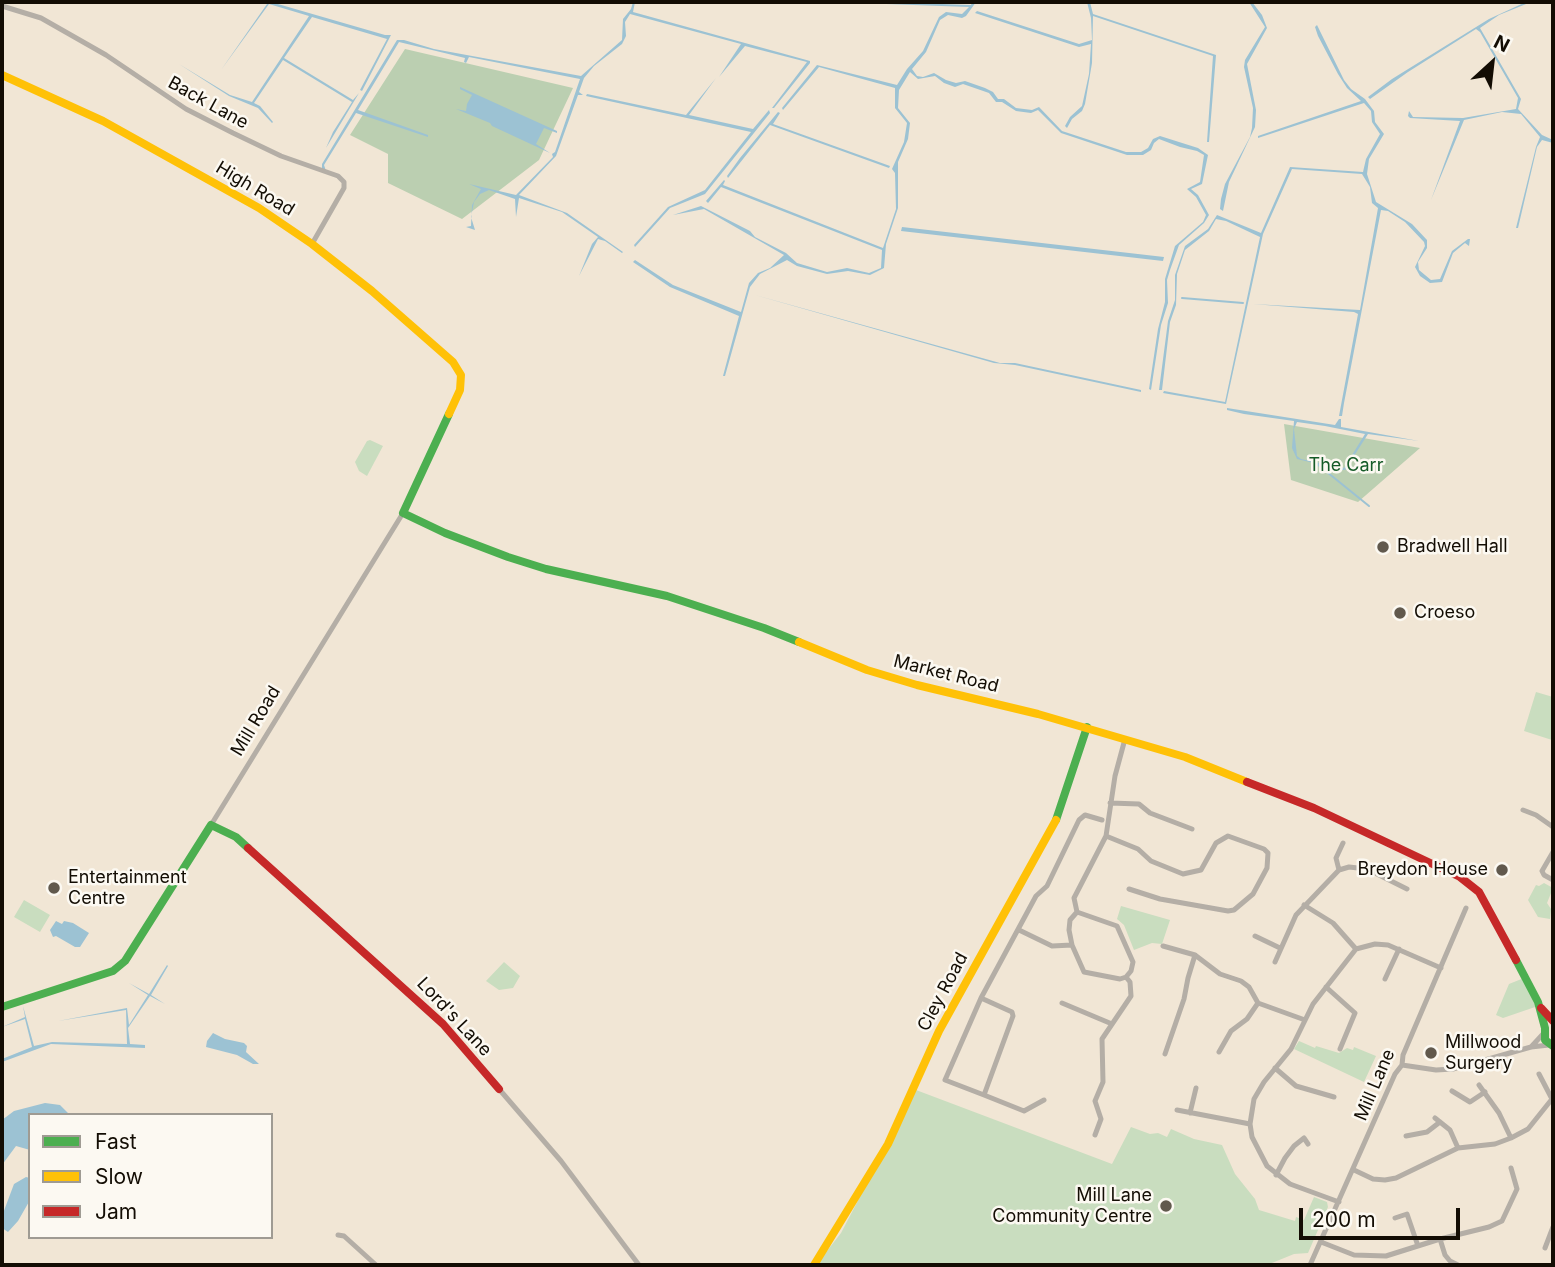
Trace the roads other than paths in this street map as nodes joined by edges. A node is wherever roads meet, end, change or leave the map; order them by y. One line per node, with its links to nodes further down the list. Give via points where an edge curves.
1 (2, 6): 3 (street, Back Lane, via 40,18 221,127 281,156 338,176 344,188)
2 (2, 75): 3 (street, High Road, via 103,121 233,191)
3 (313, 244): 4 (street, High Road, via 372,290 453,362)
4 (461, 375): 5 (street, Mill Road, via 457,399)
5 (403, 513): 6 (street, Market Road, via 508,557 667,596 764,628 867,670); 13 (street, Mill Road)
6 (1087, 727): 7 (street, Market Road); 92 (street, Cley Road, via 1055,823 939,1031 888,1144)
7 (1125, 738): 8 (street); 43 (street, Market Road, via 1309,806 1460,877 1479,892)
8 (1110, 803): 11 (street, via 1139,804); 16 (street)
9 (1157, 806): 11 (street)
10 (1522, 810): 14 (street)
11 (1155, 815): 15 (street)
12 (1102, 820): 26 (street, via 1082,816)
13 (211, 825): 42 (street, Mill Road, via 125,961 113,971); 59 (street, Lord's Lane, via 236,837 402,985)
14 (1553, 827)
15 (1192, 829)
16 (1106, 836): 21 (street, via 1183,874 1201,870 1216,843 1228,836 1268,853 1267,868 1253,894 1234,910 1160,899); 24 (street, via 1074,898)
17 (1343, 843): 19 (street, via 1336,858)
18 (1553, 852): 20 (street, via 1542,871)
19 (1339, 870): 22 (street, via 1367,869); 23 (street)
20 (1553, 880)
21 (1129, 889)
22 (1407, 889)
23 (1304, 905): 30 (street); 31 (street, via 1333,923)
24 (1077, 912): 28 (street, via 1069,925); 36 (street, via 1117,926 1133,962)
25 (1470, 917): 35 (street, Mill Lane, via 1464,911)
26 (1019, 930): 28 (street, via 1052,946); 39 (street)
27 (1255, 936): 30 (street)
28 (1072, 945): 36 (street, via 1084,972)
29 (1163, 946): 33 (street)
30 (1280, 947): 34 (street)
31 (1356, 949): 32 (street, via 1375,944); 38 (street)
32 (1399, 949): 35 (street); 37 (street)
33 (1195, 955): 41 (street, via 1220,974 1249,986); 52 (street)
34 (1275, 961)
35 (1441, 968): 53 (street, Mill Lane)
36 (1126, 977): 46 (street, via 1131,996)
37 (1385, 979)
38 (1326, 987): 44 (street); 50 (street, via 1355,1013)
39 (981, 998): 62 (street, via 1013,1016); 62 (street, via 945,1080)
40 (1062, 1003): 46 (street)
41 (1258, 1003): 44 (street); 51 (street, via 1231,1031)
42 (2, 1007)
43 (1541, 1008): 45 (street); 47 (street)
44 (1305, 1020): 54 (street)
45 (1553, 1021): 47 (street)
46 (1112, 1024): 71 (street, via 1102,1039 1103,1082 1095,1101)
47 (1544, 1031): 48 (street, via 1545,1040); 49 (street)
48 (1552, 1045): 49 (street)
49 (1531, 1047): 53 (street, via 1453,1069)
50 (1340, 1049)
51 (1219, 1052)
52 (1165, 1054)
53 (1402, 1065): 79 (street, Mill Lane)
54 (1275, 1068): 63 (street, via 1296,1086); 70 (street, via 1254,1098)
55 (1539, 1074): 65 (street)
56 (1479, 1085): 61 (street)
57 (1490, 1086): 61 (street)
58 (1196, 1088): 68 (street)
59 (499, 1089): 91 (street, Lord's Lane, via 561,1161)
60 (1452, 1091): 61 (street, via 1471,1102)
61 (1484, 1092): 75 (street)
62 (984, 1095): 66 (street)
63 (1334, 1097)
64 (1044, 1100): 66 (street)
65 (1553, 1100): 75 (street, via 1528,1129)
66 (1024, 1111): 69 (street)
67 (1177, 1111): 68 (street)
68 (1190, 1113): 70 (street)
69 (1020, 1121)
70 (1250, 1124): 80 (street, via 1259,1154)
71 (1099, 1127): 72 (street); 73 (street)
72 (1108, 1131)
73 (1095, 1135)
74 (1406, 1136): 77 (street, via 1427,1132 1438,1120 1450,1130)
75 (1511, 1138): 77 (street)
76 (1304, 1139): 80 (street, via 1284,1158)
77 (1458, 1148): 79 (street, via 1396,1178 1373,1179)
78 (1511, 1168): 85 (street, via 1517,1189 1502,1220)
79 (1354, 1170): 81 (street, Mill Lane)
80 (1276, 1175): 81 (street)
81 (1339, 1202): 86 (street, Mill Lane)
82 (1395, 1218): 87 (street, via 1407,1214)
83 (1553, 1227): 88 (street)
84 (338, 1235): 90 (street)
85 (1440, 1238): 87 (street); 95 (street, via 1445,1255)
86 (1321, 1242): 89 (street, via 1354,1255); 93 (street, Mill Lane)
87 (1418, 1246): 89 (street)
88 (1545, 1248)
89 (1386, 1256): 94 (street)
90 (376, 1265)
91 (639, 1265)
92 (814, 1265)
93 (1310, 1265)
94 (1386, 1265)
95 (1458, 1265)

